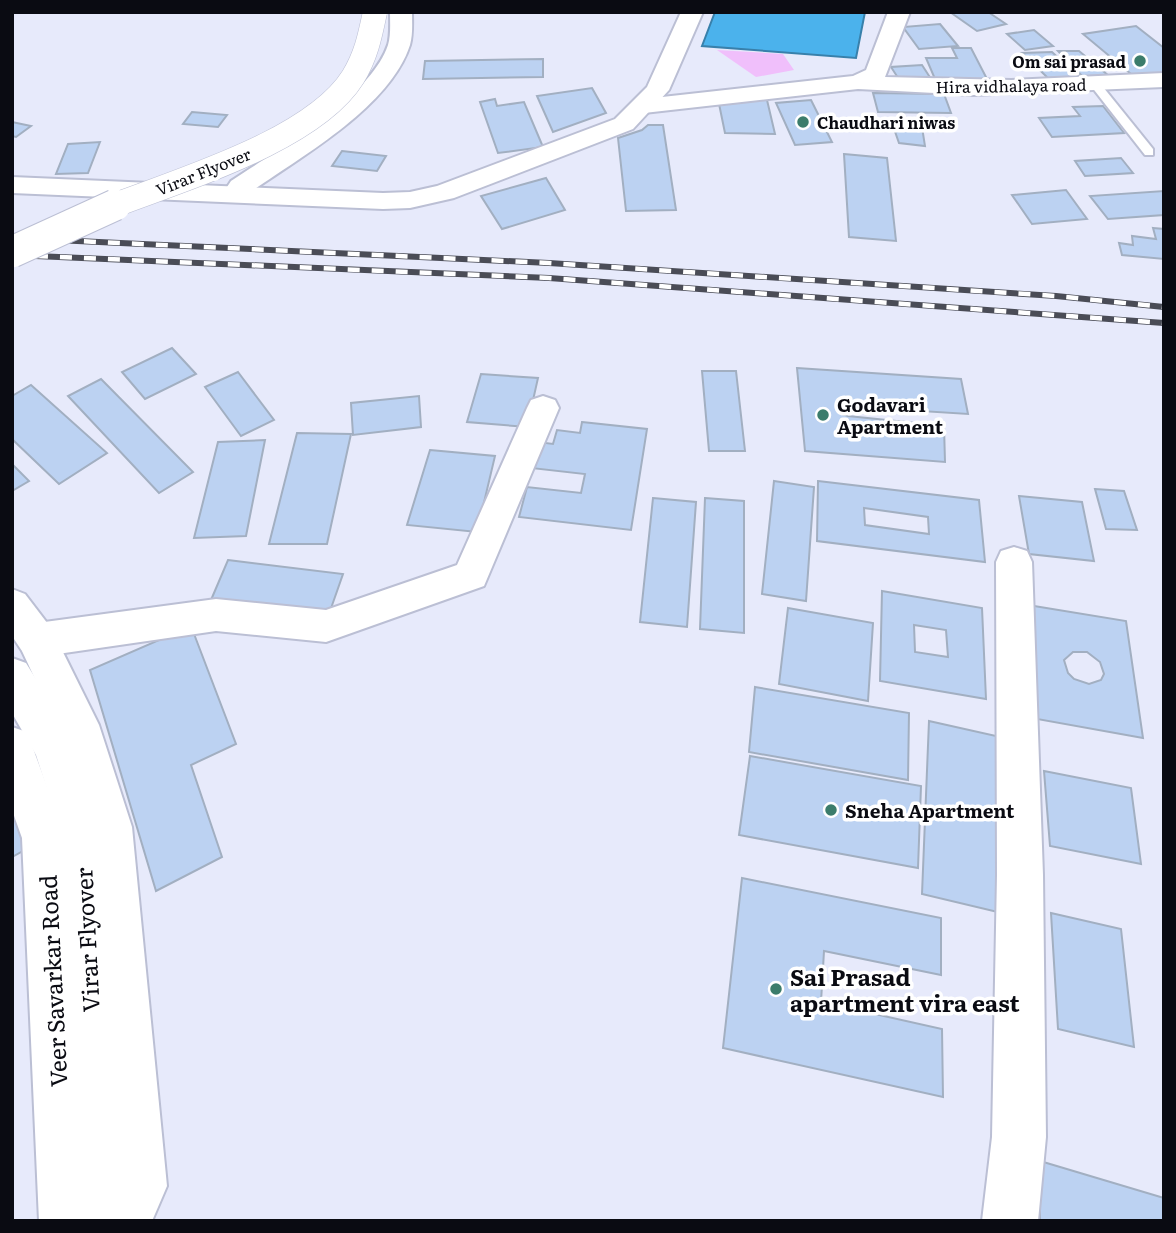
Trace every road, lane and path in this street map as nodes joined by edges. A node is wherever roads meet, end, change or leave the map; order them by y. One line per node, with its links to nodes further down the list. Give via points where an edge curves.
1 (375, 12): 12 (street, Virar Flyover, bridge, via 364,62 347,87 305,122 244,157 165,185)
2 (401, 12): 11 (street, via 399,44 382,76 342,115)
3 (692, 12): 8 (street, via 657,90)
4 (899, 12): 6 (street, via 876,74)
5 (1164, 80): 7 (street, Hira vidhalaya road)
6 (858, 82): 7 (street, Hira vidhalaya road, via 977,87); 8 (street, Hira vidhalaya road)
7 (1095, 84): 9 (lane)
8 (644, 106): 10 (street, via 624,124 595,137 446,192 410,200)
9 (1149, 152)
10 (12, 184)
11 (240, 187)
12 (12, 252)
13 (543, 408): 15 (street, via 471,575 326,626 216,615)
14 (1014, 562): 20 (street, via 1019,1137)
15 (20, 640): 18 (street, Virar Flyover, via 79,820 99,1149); 19 (street, via 78,725 110,827 140,1186)
16 (12, 746): 17 (street, Veer Savarkar Road, via 44,838)
17 (66, 1221)
18 (97, 1221)
19 (122, 1221)
20 (1010, 1221)

